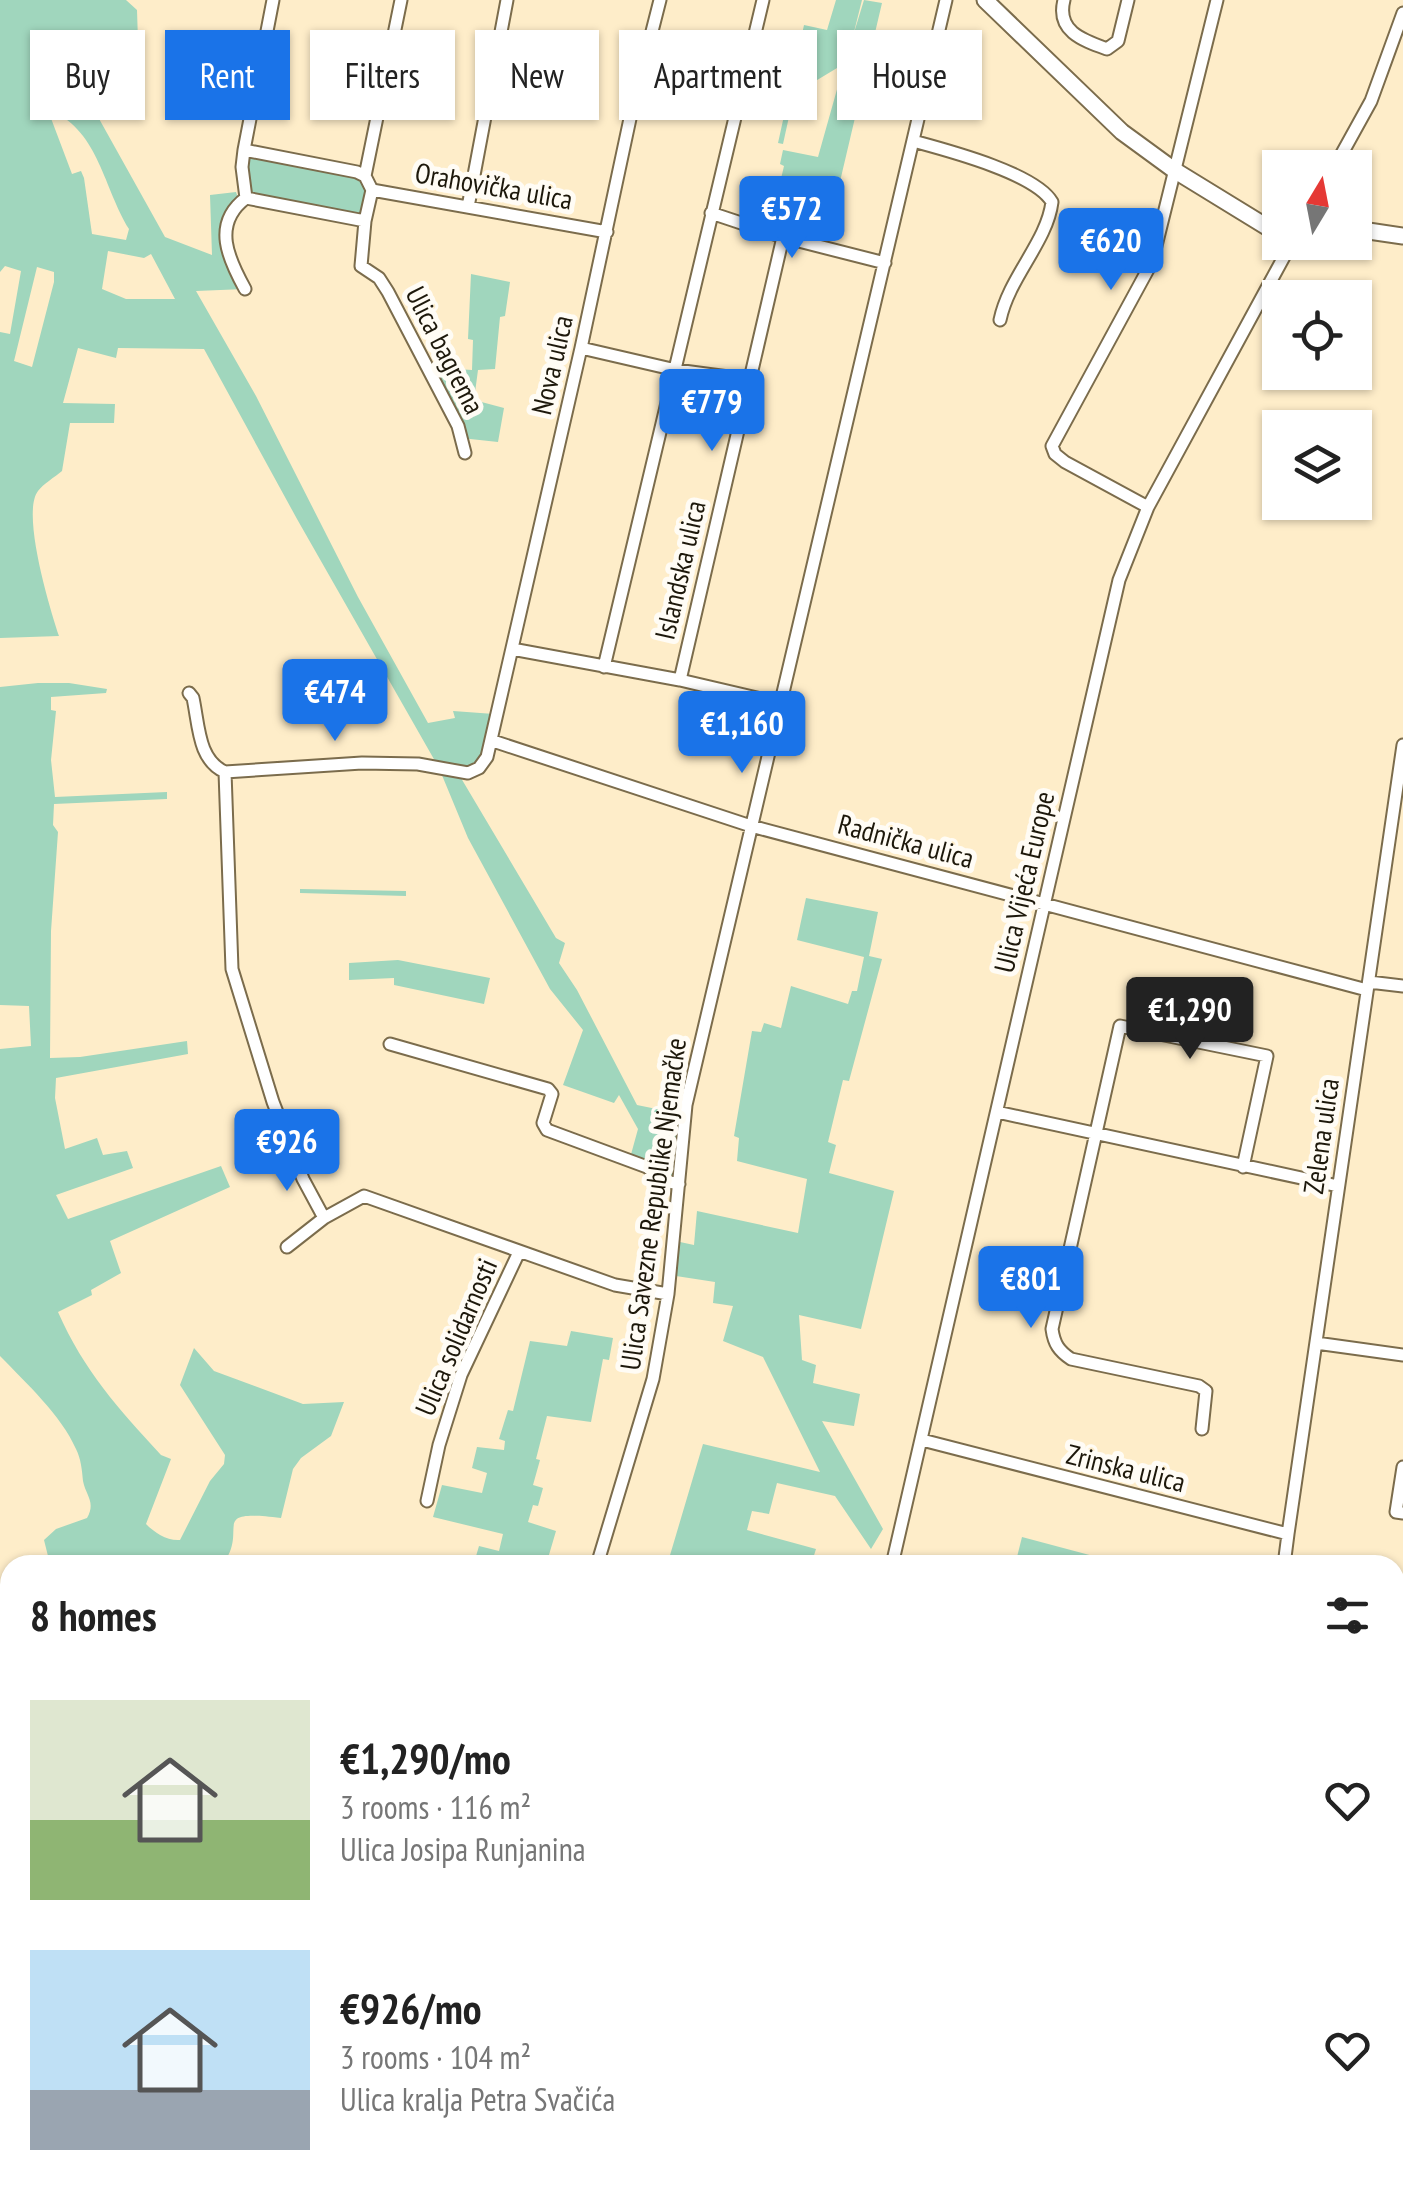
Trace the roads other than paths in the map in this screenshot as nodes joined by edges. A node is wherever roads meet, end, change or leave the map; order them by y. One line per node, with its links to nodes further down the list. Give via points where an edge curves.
1 (274, 0): 13 (street)
2 (401, 0): 16 (street)
3 (507, 0): 19 (street)
4 (660, 0): 24 (street, Nova ulica)
5 (763, 0): 20 (street)
6 (946, 0): 12 (street, Ulica Savezne Republike Njemačke)
7 (986, 0): 15 (main road, via 1122,132)
8 (1064, 0): 9 (street, via 1063,21 1086,42 1107,48 1118,41)
9 (1128, 0)
10 (1217, 0): 15 (street)
11 (1403, 13): 14 (street, via 1372,100)
12 (913, 141): 28 (street, Ulica Savezne Republike Njemačke); 30 (street, via 980,160 1052,202)
13 (244, 150): 16 (street); 18 (street)
14 (1344, 150)
15 (1174, 170): 22 (main road); 35 (street, via 1152,262 1052,446 1065,462)
16 (365, 176): 17 (street, Orahovička ulica)
17 (372, 190): 19 (street, Orahovička ulica); 21 (street, Orahovička ulica)
18 (246, 198): 21 (street); 29 (street, via 233,212 225,245)
19 (468, 208): 24 (street, Orahovička ulica)
20 (711, 212): 26 (street); 32 (street)
21 (365, 221): 34 (street, Ulica bagrema, via 362,266 388,292 458,426)
22 (1262, 224)
23 (1372, 231): 25 (main road)
24 (607, 232): 31 (street, Nova ulica)
25 (1403, 236)
26 (783, 237): 28 (street); 33 (street, Islandska ulica)
27 (1282, 260): 35 (street, Ulica Vijeća Europe)
28 (885, 264): 40 (street, Ulica Savezne Republike Njemačke)
29 (245, 290)
30 (1000, 320)
31 (582, 348): 32 (street); 36 (street, Nova ulica)
32 (676, 370): 33 (street); 37 (street)
33 (751, 380): 38 (street, Islandska ulica)
34 (465, 453)
35 (1148, 507): 45 (street, Ulica Vijeća Europe, via 1114,598)
36 (512, 649): 37 (street); 41 (street, Nova ulica)
37 (604, 667): 38 (street)
38 (680, 680): 40 (street)
39 (189, 693): 43 (street, via 206,758)
40 (782, 704): 44 (street, Ulica Savezne Republike Njemačke)
41 (493, 741): 43 (street, via 479,768 468,774 381,764); 44 (street, Radnička ulica)
42 (1403, 746): 46 (street, Zelena ulica)
43 (225, 777): 54 (street, via 232,970 273,1102)
44 (751, 826): 45 (street, Radnička ulica); 52 (street, Ulica Savezne Republike Njemačke, via 686,1105)
45 (1044, 904): 46 (street, Radnička ulica); 49 (street, Ulica Vijeća Europe)
46 (1368, 986): 47 (street, Radnička ulica); 53 (street, Zelena ulica)
47 (1403, 986)
48 (390, 1044): 52 (street, via 548,1088 547,1130)
49 (997, 1112): 50 (street); 61 (street, Ulica Vijeća Europe)
50 (1096, 1133): 51 (street); 51 (street, via 1120,1026 1267,1056); 60 (street, via 1053,1338 1071,1359 1206,1390)
51 (1243, 1167): 53 (street)
52 (679, 1184): 57 (street, Ulica Savezne Republike Njemačke)
53 (1338, 1186): 58 (street, Zelena ulica)
54 (324, 1218): 55 (street); 56 (street, via 364,1196)
55 (287, 1247)
56 (518, 1252): 57 (street, via 615,1285); 63 (street, Ulica solidarnosti, via 461,1374)
57 (668, 1294): 66 (street, Ulica Savezne Republike Njemačke, via 643,1420)
58 (1316, 1343): 59 (street); 65 (street, Zelena ulica)
59 (1403, 1355)
60 (1202, 1429)
61 (922, 1440): 65 (street, Zrinska ulica); 67 (street, Ulica Vijeća Europe)
62 (1403, 1467): 64 (street, via 1396,1512)
63 (427, 1500)
64 (1403, 1513)
65 (1288, 1534): 68 (street)
66 (600, 1555)
67 (894, 1555)
68 (1285, 1555)

